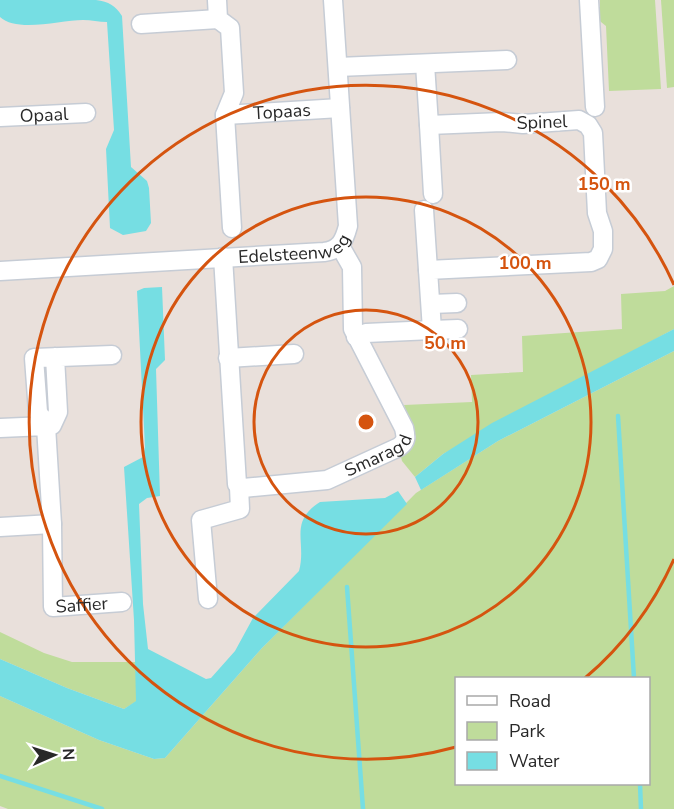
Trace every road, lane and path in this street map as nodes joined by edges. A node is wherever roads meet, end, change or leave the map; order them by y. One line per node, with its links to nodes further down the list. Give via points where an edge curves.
1 (217, 0): 4 (street, Topaas)
2 (333, 0): 8 (street, Edelsteenweg)
3 (589, 0): 9 (street)
4 (218, 19): 5 (street); 12 (street, Topaas, via 230,28 234,93)
5 (141, 24)
6 (507, 60): 7 (street)
7 (425, 64): 8 (street); 14 (street)
8 (338, 67): 10 (street, Edelsteenweg)
9 (595, 106)
10 (340, 108): 12 (street, Topaas); 16 (street, Edelsteenweg, via 348,226)
11 (86, 112): 13 (street, Opaal)
12 (225, 115): 15 (street, Topaas)
13 (0, 117)
14 (429, 125): 18 (street); 18 (street, Spinel, via 584,122 593,133 603,249 598,259 591,261)
15 (232, 228)
16 (340, 246): 17 (street, Edelsteenweg, via 324,252); 24 (street, Smaragd, via 352,267)
17 (223, 257): 19 (street, Edelsteenweg); 27 (street)
18 (428, 270): 21 (street)
19 (0, 271)
20 (457, 303): 21 (street)
21 (430, 304): 23 (street)
22 (458, 329): 23 (street)
23 (432, 330): 24 (street, via 366,333)
24 (356, 337): 30 (street, Smaragd, via 404,428 404,443 327,480)
25 (294, 354): 27 (street)
26 (112, 355): 28 (street, Saffier, via 55,357 58,412 52,425)
27 (228, 358): 30 (street, via 235,481)
28 (46, 426): 29 (street); 31 (street, Saffier)
29 (0, 428)
30 (240, 487): 33 (street, via 240,509 201,520)
31 (52, 524): 32 (street); 34 (street, Saffier, via 53,607)
32 (0, 527)
33 (208, 599)
34 (122, 602)

